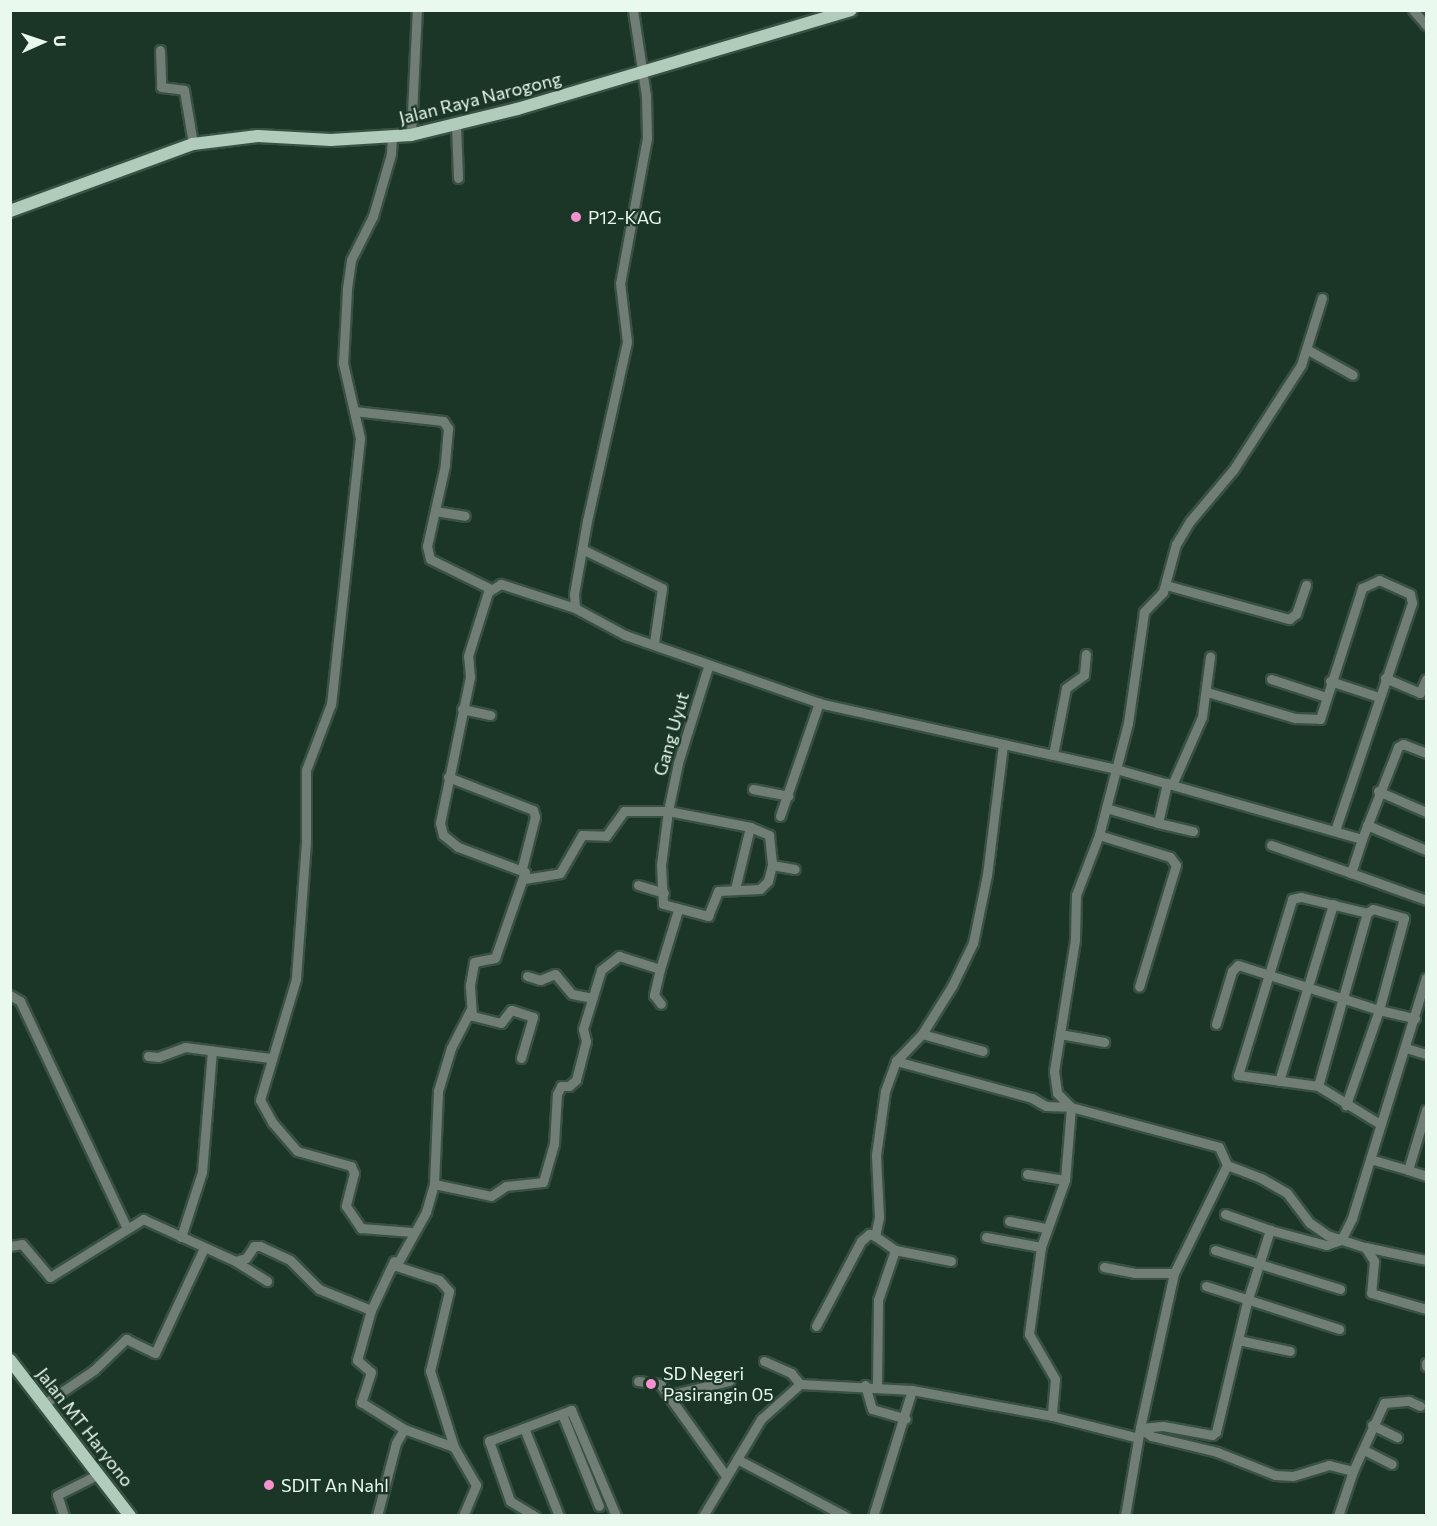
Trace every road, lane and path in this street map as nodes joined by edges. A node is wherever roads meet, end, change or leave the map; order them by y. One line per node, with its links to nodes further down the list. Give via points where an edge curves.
1 (417, 10): 9 (street)
2 (633, 10): 7 (street)
3 (852, 10): 7 (main road, Jalan Raya Narogong)
4 (1413, 10): 5 (street)
5 (1426, 25)
6 (160, 50): 11 (street, via 161,87 184,90)
7 (643, 72): 8 (main road, Jalan Raya Narogong); 20 (street, via 647,138 620,283 627,342)
8 (456, 125): 9 (main road, Jalan Raya Narogong); 12 (street)
9 (411, 135): 10 (main road, Jalan Raya Narogong)
10 (392, 138): 11 (main road, Jalan Raya Narogong, via 258,136); 17 (street, via 392,154 373,216 351,260 343,363)
11 (193, 144): 13 (main road, Jalan Raya Narogong)
12 (458, 178)
13 (10, 211)
14 (1322, 298): 15 (street)
15 (1308, 350): 16 (street); 21 (street, via 1233,470 1176,544)
16 (1353, 375)
17 (354, 411): 18 (street, via 443,421 448,428 445,465); 95 (street, via 360,438 331,704 306,770 306,842 296,979 288,1013)
18 (435, 511): 19 (street); 23 (street, via 427,546 430,559)
19 (465, 516)
20 (582, 549): 24 (street); 25 (street, via 662,588)
21 (1166, 585): 22 (street, via 1289,619 1296,614); 42 (street, via 1147,607 1141,623 1137,677)
22 (1306, 585)
23 (491, 589): 24 (street, via 501,584); 37 (street, via 468,656 470,677)
24 (575, 608): 25 (street, via 616,631)
25 (654, 643): 28 (street)
26 (1086, 654): 41 (street, via 1084,675 1066,688)
27 (1210, 657): 33 (street)
28 (708, 667): 36 (street); 49 (street, Gang Uyut, via 678,763)
29 (1385, 678): 31 (street, via 1420,693); 32 (street, via 1413,598 1379,580 1362,588); 35 (street)
30 (1271, 679): 34 (street)
31 (1426, 679)
32 (1330, 681): 34 (street); 35 (street)
33 (1207, 692): 34 (street, via 1316,721); 44 (street, via 1202,717)
34 (1326, 697)
35 (1379, 697): 55 (street)
36 (819, 704): 39 (street); 47 (street)
37 (462, 709): 38 (street); 43 (street)
38 (490, 716)
39 (1003, 744): 41 (street); 87 (street, via 987,875 973,943 952,986)
40 (1426, 753): 46 (street, via 1403,744 1398,747)
41 (1053, 755): 42 (street)
42 (1116, 769): 44 (street); 48 (street)
43 (448, 777): 62 (street, via 440,823 442,835 465,851); 62 (street, via 533,810 536,817)
44 (1170, 784): 52 (street); 55 (street)
45 (753, 789): 47 (street)
46 (1378, 791): 50 (street); 53 (street)
47 (788, 796): 51 (street)
48 (1106, 808): 52 (street); 57 (street)
49 (668, 811): 54 (street); 65 (street, via 624,811 606,836 582,835 560,873); 68 (street, Gang Uyut, via 661,866)
50 (1426, 812)
51 (780, 816)
52 (1158, 823): 56 (street)
53 (1366, 825): 58 (street); 60 (street)
54 (750, 827): 61 (street, via 769,835); 67 (street)
55 (1335, 830): 58 (street)
56 (1193, 831)
57 (1099, 835): 77 (street, via 1170,857 1176,865); 88 (street, via 1076,896 1075,940)
58 (1362, 839): 64 (street)
59 (1271, 845): 64 (street)
60 (1426, 850)
61 (772, 865): 63 (street); 67 (street, via 768,882 760,889)
62 (522, 868): 65 (street)
63 (795, 869)
64 (1351, 873): 69 (street)
65 (524, 879): 84 (street, via 494,960 474,962)
66 (638, 885): 68 (street)
67 (735, 889): 71 (street, via 718,891 708,916)
68 (664, 893): 71 (street, via 663,904)
69 (1426, 900)
70 (1333, 904): 72 (street); 74 (street, via 1301,897 1292,899); 78 (street)
71 (678, 910): 73 (street)
72 (1367, 913): 81 (street); 83 (street, via 1373,909 1406,921)
73 (660, 969): 80 (street, via 619,956 614,958 601,970); 82 (street, via 654,995)
74 (1267, 975): 78 (street); 86 (street, via 1242,966 1235,968); 98 (street, via 1238,1075)
75 (527, 976): 80 (street, via 540,980 555,974 572,994)
76 (1426, 978): 85 (street)
77 (1140, 987)
78 (1305, 987): 81 (street); 98 (street)
79 (10, 995): 113 (street, via 20,1001)
80 (593, 998): 110 (street, via 583,1029 586,1041 576,1080 561,1086 557,1094 554,1144 543,1182 506,1186 491,1196)
81 (1343, 998): 83 (street); 99 (street)
82 (661, 1004)
83 (1379, 1010): 85 (street); 100 (street)
84 (470, 1011): 96 (street, via 472,1016 501,1023 510,1010 533,1017); 110 (street, via 451,1048 438,1091)
85 (1415, 1018): 90 (street)
86 (1216, 1024)
87 (921, 1034): 92 (street); 97 (street)
88 (1060, 1034): 89 (street); 101 (street, via 1054,1071 1057,1093)
89 (1104, 1042)
90 (1406, 1048): 93 (street); 103 (street)
91 (212, 1050): 94 (street, via 179,1047 158,1058); 95 (street); 118 (street, via 202,1172)
92 (983, 1051)
93 (1426, 1054)
94 (148, 1056)
95 (270, 1058): 116 (street, via 261,1106 287,1143 297,1151 351,1166 354,1173 346,1206 361,1228)
96 (521, 1058)
97 (896, 1061): 101 (street, via 1032,1098 1046,1106); 117 (street, via 879,1127 879,1217)
98 (1279, 1081): 99 (street)
99 (1318, 1086): 100 (street)
100 (1346, 1105): 103 (street)
101 (1071, 1107): 105 (street, via 1219,1147); 109 (street)
102 (1426, 1110): 106 (street)
103 (1380, 1124): 104 (street)
104 (1370, 1159): 106 (street); 120 (street)
105 (1227, 1166): 120 (street, via 1261,1178 1287,1193 1310,1223); 132 (street)
106 (1408, 1170): 108 (street)
107 (1027, 1174): 109 (street)
108 (1426, 1176)
109 (1065, 1180): 114 (street)
110 (434, 1184): 116 (street, via 426,1212)
111 (1225, 1214): 115 (street)
112 (1009, 1221): 114 (street)
113 (126, 1226): 118 (street, via 142,1218); 121 (street, via 50,1277 22,1244)
114 (1046, 1228): 122 (street)
115 (1269, 1230): 120 (street, via 1326,1245); 130 (street)
116 (408, 1233): 138 (street); 162 (street, via 397,1269 448,1284 430,1371)
117 (875, 1236): 125 (street); 139 (street, via 869,1234 861,1241 838,1278)
118 (181, 1237): 124 (street)
119 (986, 1237): 122 (street)
120 (1341, 1240): 123 (street)
121 (10, 1246)
122 (1041, 1247): 155 (street, via 1029,1334 1055,1379)
123 (1365, 1247): 127 (street); 137 (street, via 1374,1261 1371,1293)
124 (204, 1248): 128 (street); 152 (street, via 154,1354 126,1339 94,1370)
125 (895, 1250): 129 (street); 149 (street, via 878,1300)
126 (1215, 1250): 130 (street)
127 (1426, 1260)
128 (235, 1261): 133 (street); 138 (street, via 246,1258 254,1246 260,1246 290,1260 319,1289)
129 (951, 1261)
130 (1258, 1264): 135 (street); 136 (street)
131 (1104, 1267): 132 (street, via 1134,1273)
132 (1174, 1273): 160 (street)
133 (267, 1281)
134 (1206, 1286): 136 (street)
135 (1340, 1289)
136 (1247, 1302): 140 (street); 141 (street)
137 (1426, 1309)
138 (371, 1310): 159 (street, via 357,1360 371,1372 362,1402)
139 (816, 1326)
140 (1339, 1329)
141 (1238, 1340): 142 (street); 160 (street, via 1216,1432 1212,1435 1163,1426)
142 (1290, 1351)
143 (10, 1360): 152 (main road, Jalan MT Haryono)
144 (764, 1361): 147 (street, via 791,1373)
145 (638, 1382): 151 (street, via 660,1384)
146 (729, 1382): 151 (street)
147 (800, 1384): 148 (street); 164 (street, via 761,1419)
148 (865, 1385): 149 (street); 156 (street, via 872,1409)
149 (877, 1386): 150 (street)
150 (912, 1390): 155 (street); 156 (street)
151 (669, 1395): 168 (street)
152 (44, 1404): 167 (main road, Jalan MT Haryono)
153 (1420, 1406): 157 (street, via 1390,1400)
154 (562, 1414): 158 (street); 169 (street, via 571,1410); 169 (street, via 597,1502)
155 (1052, 1416): 160 (street)
156 (906, 1419): 179 (street)
157 (1372, 1425): 161 (street); 163 (street)
158 (524, 1428): 174 (street, via 489,1441 510,1501); 175 (street)
159 (404, 1429): 162 (street); 172 (street, via 396,1443)
160 (1139, 1433): 166 (street, via 1218,1452 1275,1475 1293,1476 1329,1466); 180 (street)
161 (1397, 1437)
162 (454, 1447): 173 (street, via 476,1485)
163 (1364, 1450): 165 (street); 166 (street)
164 (737, 1459): 168 (street); 178 (street)
165 (1392, 1464)
166 (1353, 1471): 181 (street)
167 (99, 1474): 170 (street, via 57,1495); 171 (main road, Jalan MT Haryono)
168 (726, 1476): 177 (street)
169 (606, 1492): 176 (street)
170 (64, 1515)
171 (130, 1515)
172 (376, 1515)
173 (463, 1515)
174 (535, 1515)
175 (559, 1515)
176 (616, 1515)
177 (703, 1515)
178 (845, 1515)
179 (873, 1515)
180 (1125, 1515)
181 (1338, 1515)

